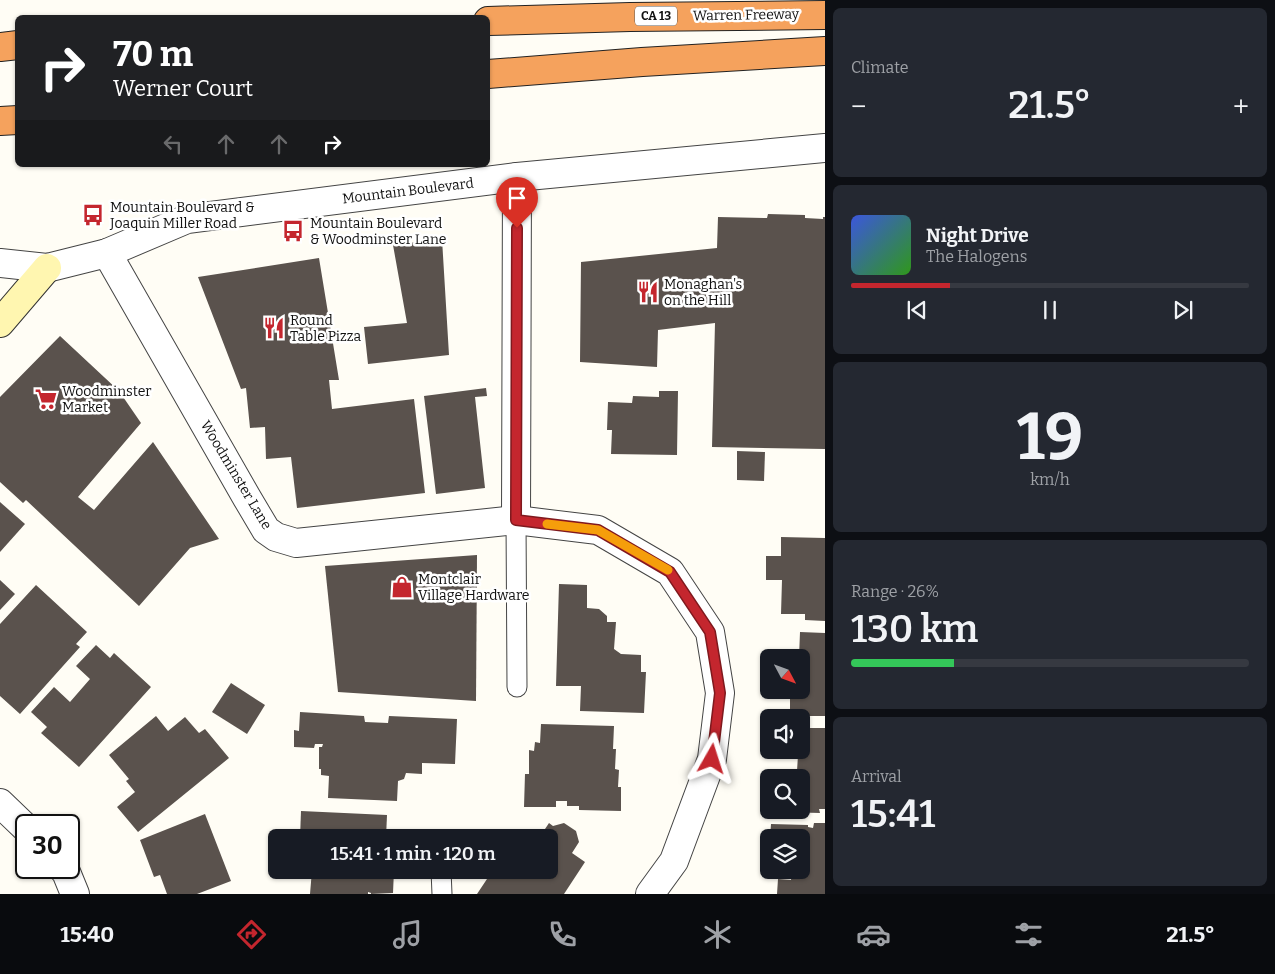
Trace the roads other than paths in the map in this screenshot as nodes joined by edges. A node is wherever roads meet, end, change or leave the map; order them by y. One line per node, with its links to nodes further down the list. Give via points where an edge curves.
1 (825, 14): 2 (highway, Warren Freeway / CA 13)
2 (490, 20)
3 (15, 45): 4 (highway)
4 (0, 47)
5 (825, 51): 6 (highway)
6 (490, 74)
7 (15, 120): 8 (highway)
8 (0, 121)
9 (825, 148): 10 (street, Mountain Boulevard)
10 (518, 177): 11 (street, Mountain Boulevard, via 187,218); 15 (street)
11 (107, 253): 13 (street, Mountain Boulevard); 15 (street, Woodminster Lane, via 266,530 276,537 296,543)
12 (0, 263): 13 (street, Mountain Boulevard)
13 (47, 268): 14 (main road)
14 (0, 323)
15 (516, 520): 16 (lane); 23 (street, Woodminster Lane, via 598,530 670,572 710,632 720,693 712,759 674,861)
16 (517, 687)
17 (0, 803): 18 (street)
18 (15, 817)
19 (69, 879): 21 (street)
20 (441, 879): 22 (lane)
21 (75, 894)
22 (442, 894)
23 (650, 894)

